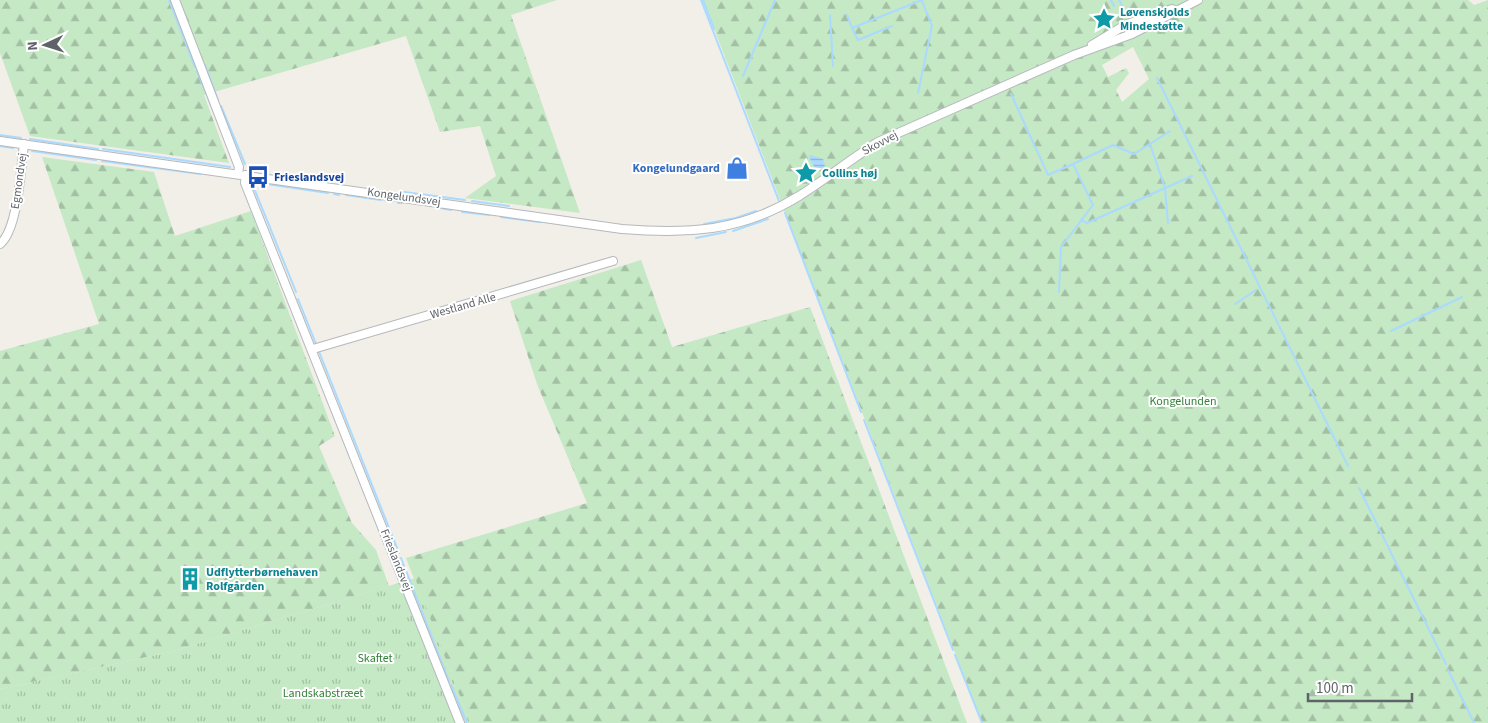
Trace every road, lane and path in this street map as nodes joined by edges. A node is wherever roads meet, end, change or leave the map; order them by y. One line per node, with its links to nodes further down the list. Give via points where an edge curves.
1 (174, 0): 5 (street, Frieslandsvej)
2 (1195, 1): 6 (street, Skovvej, via 1127,24 1074,55 878,142 799,196 772,210 747,221)
3 (0, 141): 4 (street, Kongelundsvej)
4 (24, 144): 5 (street, Kongelundsvej); 7 (street, Egmondvej, via 14,217 10,231)
5 (242, 174): 6 (street, Kongelundsvej, via 622,229); 9 (street, Frieslandsvej)
6 (689, 232)
7 (0, 244)
8 (613, 261): 9 (street, Westland Alle)
9 (313, 349): 10 (street, Frieslandsvej)
10 (460, 723)

